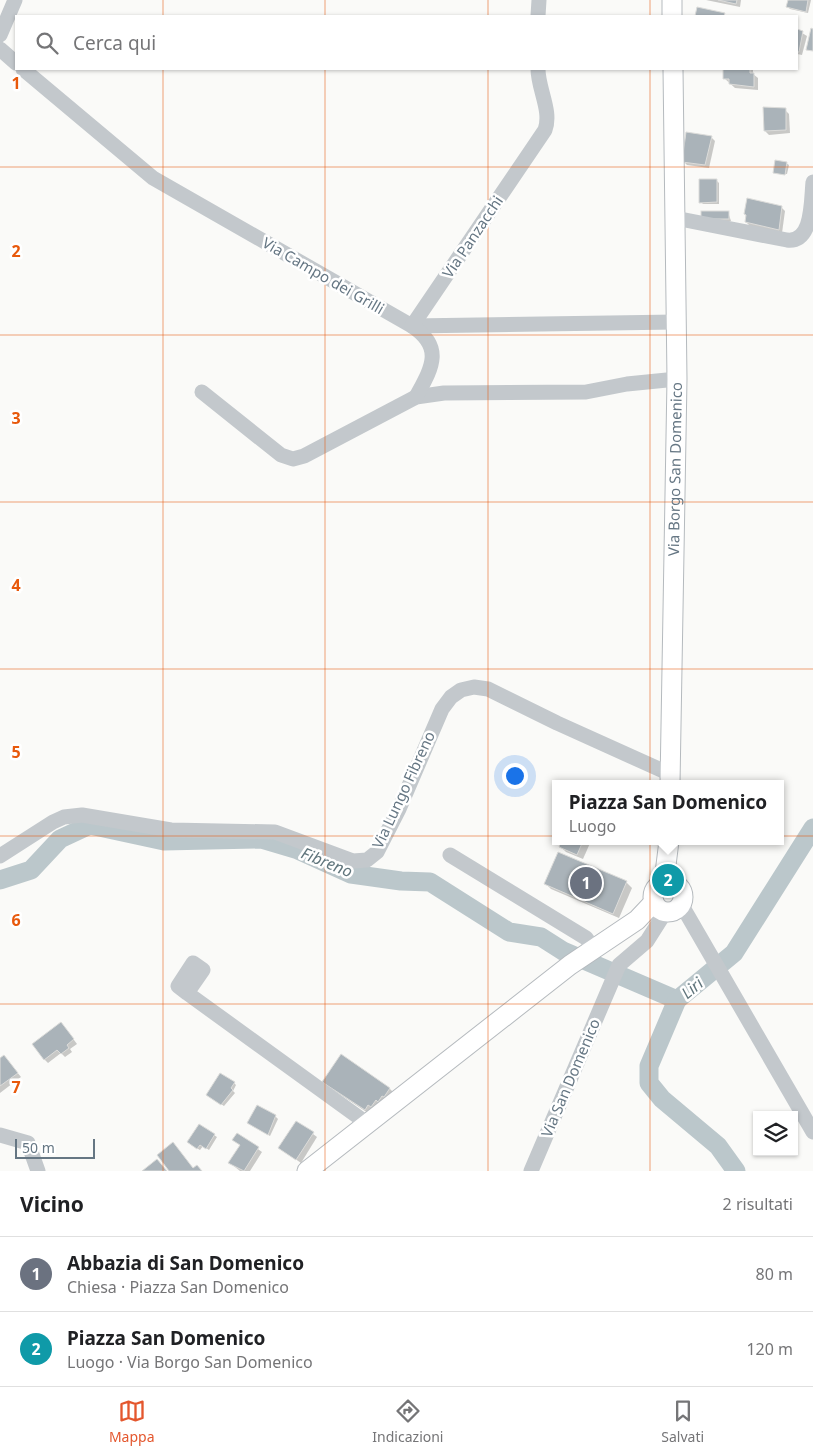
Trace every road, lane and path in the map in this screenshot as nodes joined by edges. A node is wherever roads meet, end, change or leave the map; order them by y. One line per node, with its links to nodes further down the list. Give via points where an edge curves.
1 (15, 0): 6 (street)
2 (538, 0): 4 (street)
3 (672, 0): 5 (main road)
4 (538, 15)
5 (672, 15)
6 (0, 35)
7 (0, 49): 8 (street)
8 (15, 62)
9 (24, 70): 15 (street, Via Campo dei Grilli, via 153,178)
10 (538, 70): 15 (street, Via Panzacchi, via 547,115 544,130)
11 (673, 70): 13 (main road, Via Borgo San Domenico)
12 (813, 182): 13 (street, via 807,228 797,240)
13 (675, 218): 14 (main road, Via Borgo San Domenico)
14 (676, 322): 15 (street); 16 (main road, Via Borgo San Domenico)
15 (412, 326): 18 (street, via 428,340 433,359)
16 (676, 379): 18 (street, via 586,392 444,393); 19 (main road, Via Borgo San Domenico)
17 (202, 392): 18 (street, via 281,455 292,459 304,456)
18 (416, 397)
19 (670, 779): 22 (street, Via Lungo Fibreno, via 500,694 488,689 470,688 454,695 442,709 396,816 377,852 367,860 353,861 280,833 166,829 82,815 53,822)
20 (669, 845): 23 (main road)
21 (450, 855): 25 (street, via 586,938)
22 (0, 856)
23 (667, 882): 24 (main road, via 656,889); 24 (main road, via 680,887 683,896)
24 (667, 906): 25 (main road, via 637,920); 28 (street, via 706,944); 32 (street, Via San Domenico, via 647,941 619,965)
25 (590, 952): 27 (main road)
26 (187, 993): 27 (street)
27 (368, 1124): 31 (main road)
28 (813, 1132)
29 (0, 1135): 30 (street, via 28,1143)
30 (38, 1171)
31 (307, 1171)
32 (531, 1171)

